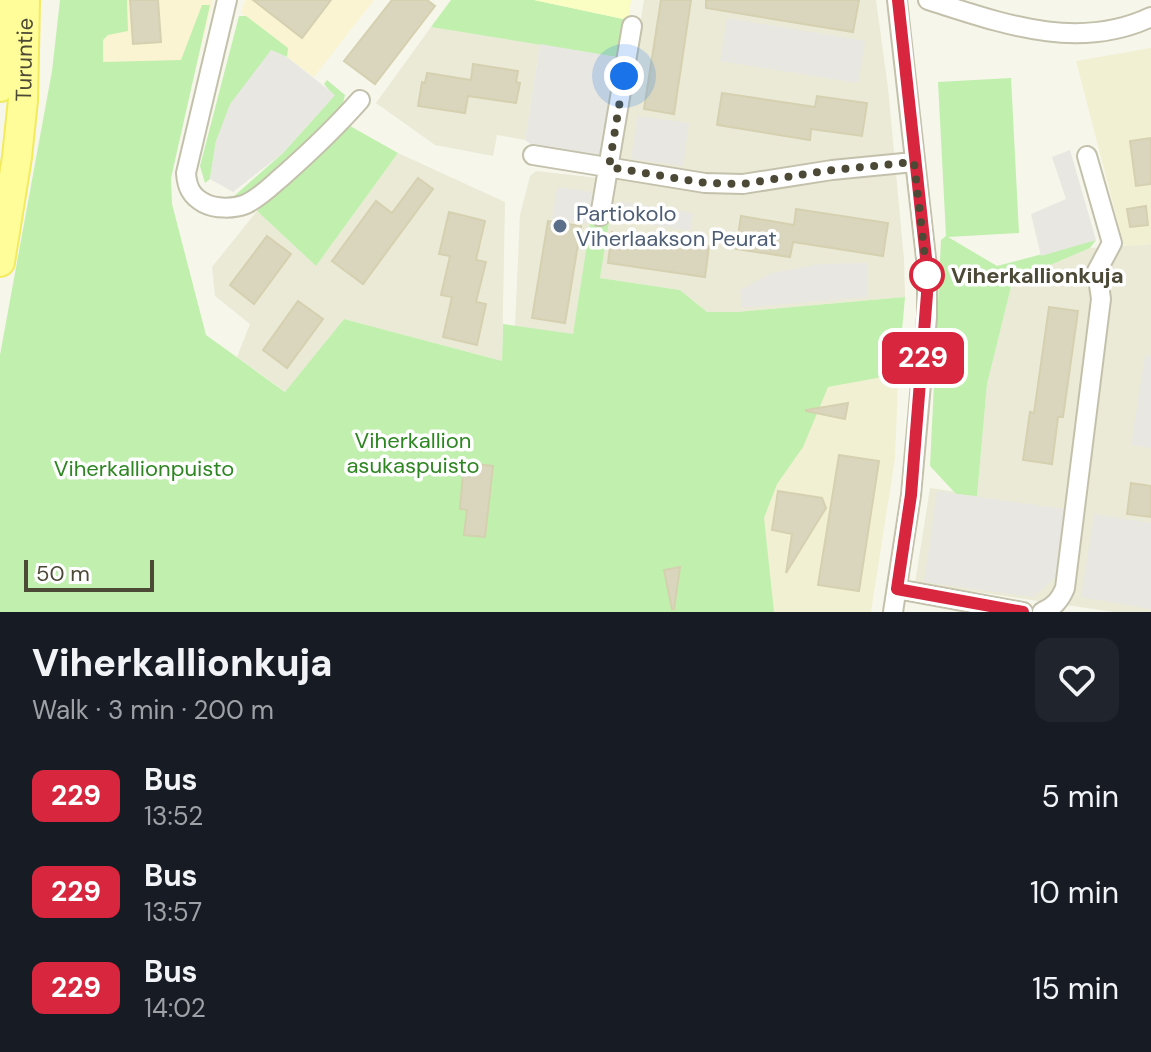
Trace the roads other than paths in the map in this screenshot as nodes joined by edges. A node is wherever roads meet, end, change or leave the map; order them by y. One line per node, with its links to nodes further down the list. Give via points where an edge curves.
1 (1, 0): 8 (main road, Turuntie)
2 (25, 0): 15 (main road, Turuntie, via 21,114)
3 (227, 0): 9 (street, via 186,173 196,198 220,207 247,204 330,134)
4 (897, 0): 12 (street)
5 (928, 0): 6 (street, via 1054,34 1098,33)
6 (1151, 17)
7 (632, 26): 13 (street)
8 (0, 87)
9 (360, 100)
10 (533, 155): 13 (street)
11 (1087, 156): 19 (street, via 1112,243 1097,271 1101,299 1065,588 1060,599)
12 (914, 162): 13 (street, via 743,184); 16 (street, via 927,267 927,317)
13 (609, 167): 14 (street)
14 (600, 216)
15 (0, 262)
16 (897, 589): 17 (street); 18 (street)
17 (893, 612)
18 (1023, 612)
19 (1042, 612)

